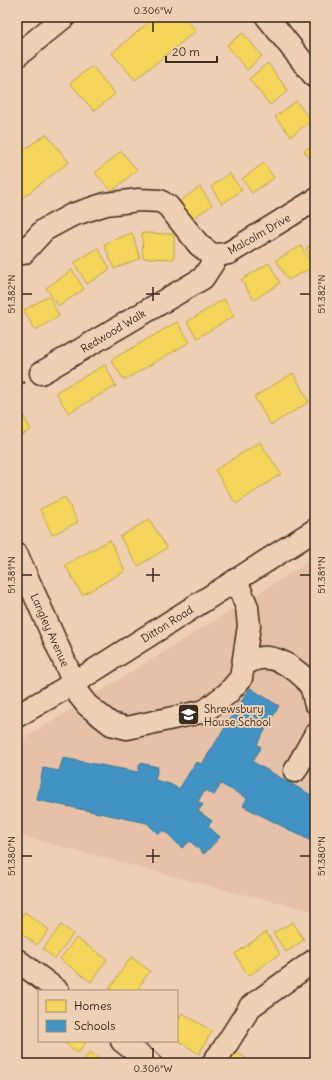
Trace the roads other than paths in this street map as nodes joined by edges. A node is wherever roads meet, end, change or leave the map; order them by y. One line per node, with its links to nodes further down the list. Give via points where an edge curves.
1 (64, 17): 3 (street)
2 (267, 17): 4 (street)
3 (17, 56)
4 (315, 77)
5 (315, 200): 7 (street, Malcolm Drive, via 229,253)
6 (23, 252): 7 (street, Malcolm Drive, via 44,230 72,215 106,204 139,200 160,201 168,206 199,245 211,254)
7 (218, 255): 8 (street, Redwood Walk, via 203,278)
8 (41, 373)
9 (315, 530): 11 (street, Ditton Road)
10 (17, 555): 13 (street, Langley Avenue)
11 (236, 580): 12 (street, Langley Avenue, via 247,606 249,626); 13 (street, Ditton Road)
12 (244, 664): 13 (street, Langley Avenue, via 241,678 228,693 204,711 127,728 111,724 87,705); 14 (street, via 254,659 268,658 280,662 300,675 311,687)
13 (72, 684): 15 (street, Ditton Road)
14 (315, 702)
15 (17, 716)
16 (315, 735): 17 (street)
17 (295, 771)
18 (315, 960): 23 (street, via 250,1007)
19 (20, 967): 20 (street)
20 (56, 990)
21 (123, 1042): 22 (street)
22 (150, 1063)
23 (213, 1063)

